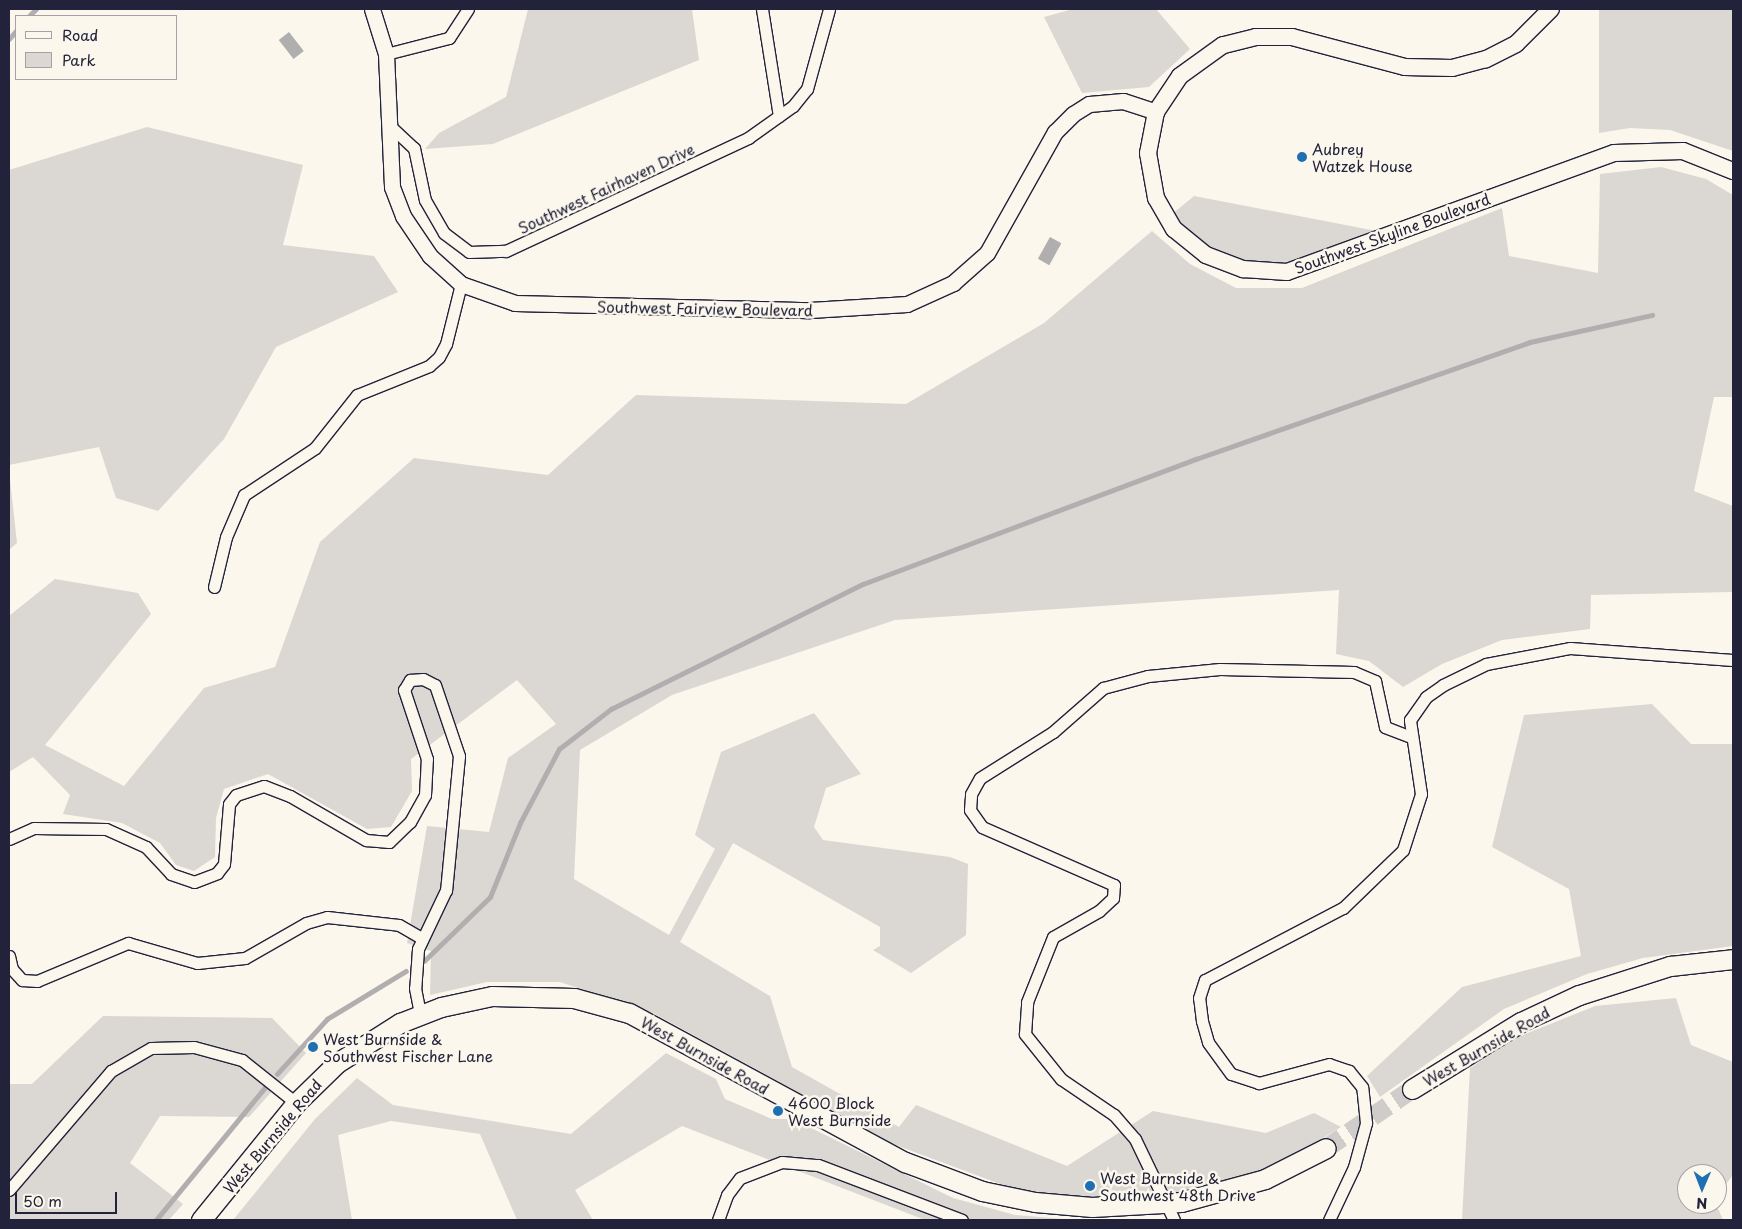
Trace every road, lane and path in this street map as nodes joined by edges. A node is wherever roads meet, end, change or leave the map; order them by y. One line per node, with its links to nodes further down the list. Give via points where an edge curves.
1 (372, 9): 6 (street, Southwest Fairview Boulevard)
2 (468, 9): 6 (street, via 449,38)
3 (762, 9): 8 (street)
4 (829, 9): 8 (street, Southwest Fairhaven Drive, via 807,89)
5 (1551, 9): 7 (main road, Southwest Skyline Boulevard, via 1516,44 1486,60 1445,69 1400,66 1292,37 1232,42 1190,66)
6 (386, 54): 9 (street, Southwest Fairview Boulevard)
7 (1156, 112): 10 (main road, Southwest Skyline Boulevard, via 1149,170 1168,220 1206,255 1263,272 1302,269 1614,153 1683,151); 11 (street, Southwest Fairview Boulevard, via 1123,101 1089,104 1073,114 1055,132 987,253 953,283 907,304 835,310 533,305 499,300)
8 (779, 116): 9 (street, Southwest Fairhaven Drive, via 748,138 506,252 481,255 444,233 425,200 414,148)
9 (390, 126): 11 (street, Southwest Fairview Boulevard, via 392,187 403,216 430,256)
10 (1733, 171)
11 (460, 284): 12 (street, via 449,336 439,357 429,366 357,395 315,448 244,495 226,537)
12 (214, 587)
13 (1733, 660): 14 (street, via 1570,648 1521,655 1474,669 1426,697 1410,720)
14 (1409, 736): 24 (street, via 1386,728 1375,681 1354,672 1220,669 1148,676 1103,688 1053,732 980,778 971,794 970,810 982,827 1114,885 1113,898 1099,912 1053,937 1027,1002 1025,1034 1061,1079 1114,1115 1135,1138); 28 (street, via 1421,794 1403,850 1343,908 1213,974 1199,998 1208,1042 1231,1074 1259,1083 1316,1065 1343,1068 1362,1087 1366,1123)
15 (9, 839): 16 (street, via 34,828 106,830 134,839 171,874 194,882 218,872 224,864 229,804 236,795 264,786 290,796 366,840 389,842 410,822 425,795 427,759 404,690 410,680 424,679 435,685 459,756 445,896 437,917)
16 (420, 937): 17 (street, via 399,925 327,917 306,923 245,958 197,963 128,943 38,981 22,980 12,969); 19 (street, via 415,988)
17 (9, 956)
18 (1733, 959): 20 (main road, West Burnside Road, via 1670,966 1579,995 1521,1022)
19 (420, 1014): 21 (main road, West Burnside Road, via 357,1049); 24 (main road, West Burnside Road, via 492,996 552,995 592,1002 648,1022 867,1142 958,1183 1067,1206)
20 (1412, 1089)
21 (296, 1103): 23 (street, via 242,1060 194,1047 151,1048 111,1071); 25 (main road, West Burnside Road)
22 (1326, 1148): 24 (main road, West Burnside Road, via 1258,1181)
23 (9, 1190)
24 (1171, 1212)
25 (201, 1220)
26 (718, 1220): 27 (street, via 727,1195 740,1178 782,1162 818,1165)
27 (962, 1220)
28 (1329, 1220)

